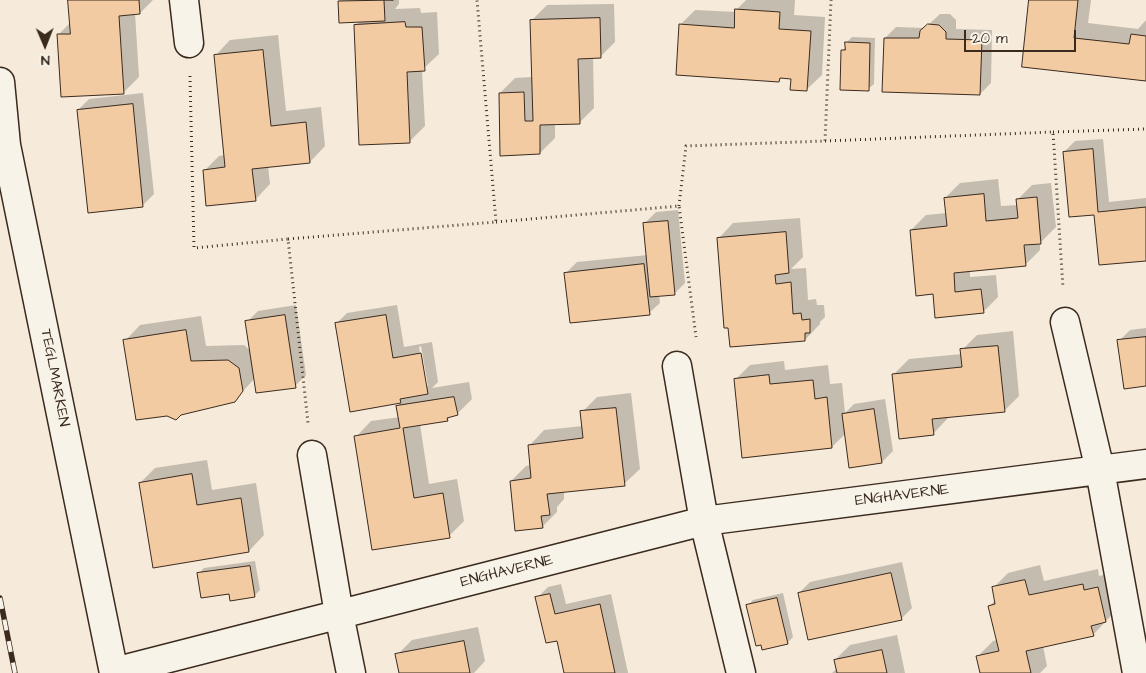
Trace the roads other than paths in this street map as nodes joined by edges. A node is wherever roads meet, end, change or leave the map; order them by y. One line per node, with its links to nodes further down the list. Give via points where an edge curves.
1 (184, 0): 2 (street)
2 (189, 43)
3 (0, 82): 11 (street, TEGLMARKEN, via 6,145)
4 (1065, 322): 8 (street)
5 (677, 366): 9 (street)
6 (312, 454): 10 (street)
7 (1146, 464): 8 (street, ENGHAVERNE)
8 (1100, 470): 9 (street, ENGHAVERNE); 14 (street)
9 (704, 521): 10 (street, ENGHAVERNE); 13 (street)
10 (339, 614): 11 (street, ENGHAVERNE); 12 (street)
11 (114, 672)
12 (351, 673)
13 (741, 673)
14 (1137, 673)

